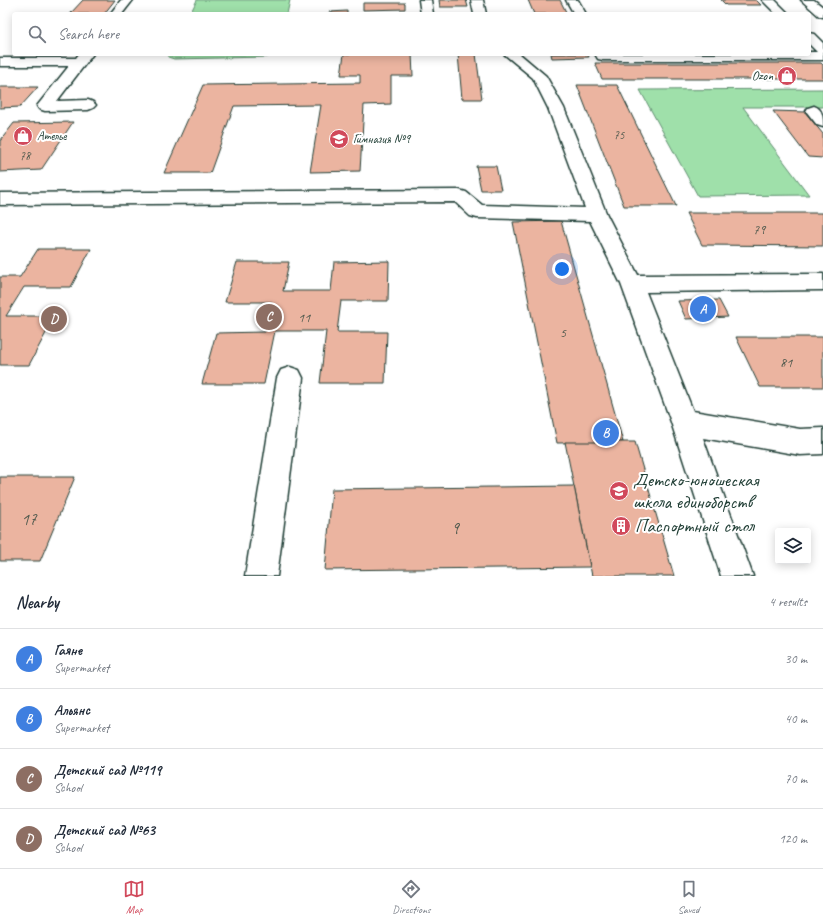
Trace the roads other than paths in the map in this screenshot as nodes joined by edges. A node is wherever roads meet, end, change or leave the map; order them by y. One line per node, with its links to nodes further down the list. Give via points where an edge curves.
1 (127, 0): 7 (lane)
2 (425, 0): 8 (lane)
3 (477, 0): 9 (lane)
4 (572, 0): 10 (lane)
5 (768, 0): 11 (lane)
6 (807, 0): 12 (lane)
7 (118, 12)
8 (427, 12)
9 (480, 12)
10 (579, 12)
11 (781, 12)
12 (823, 14): 13 (lane)
13 (811, 15)
14 (811, 39): 15 (lane)
15 (823, 50)
16 (514, 56): 27 (lane, via 539,76 556,108)
17 (603, 56): 19 (lane)
18 (811, 56): 20 (lane)
19 (811, 56)
20 (823, 56)
21 (83, 58): 22 (lane); 23 (lane, via 45,106)
22 (0, 62)
23 (88, 105)
24 (823, 111): 25 (lane, via 814,111)
25 (823, 122)
26 (0, 199): 27 (lane, via 459,196 477,211)
27 (597, 215): 29 (lane)
28 (823, 282): 29 (lane)
29 (632, 284): 31 (lane)
30 (290, 378): 33 (lane)
31 (684, 422): 32 (lane, via 800,442); 34 (lane)
32 (823, 441)
33 (261, 576)
34 (737, 576)

